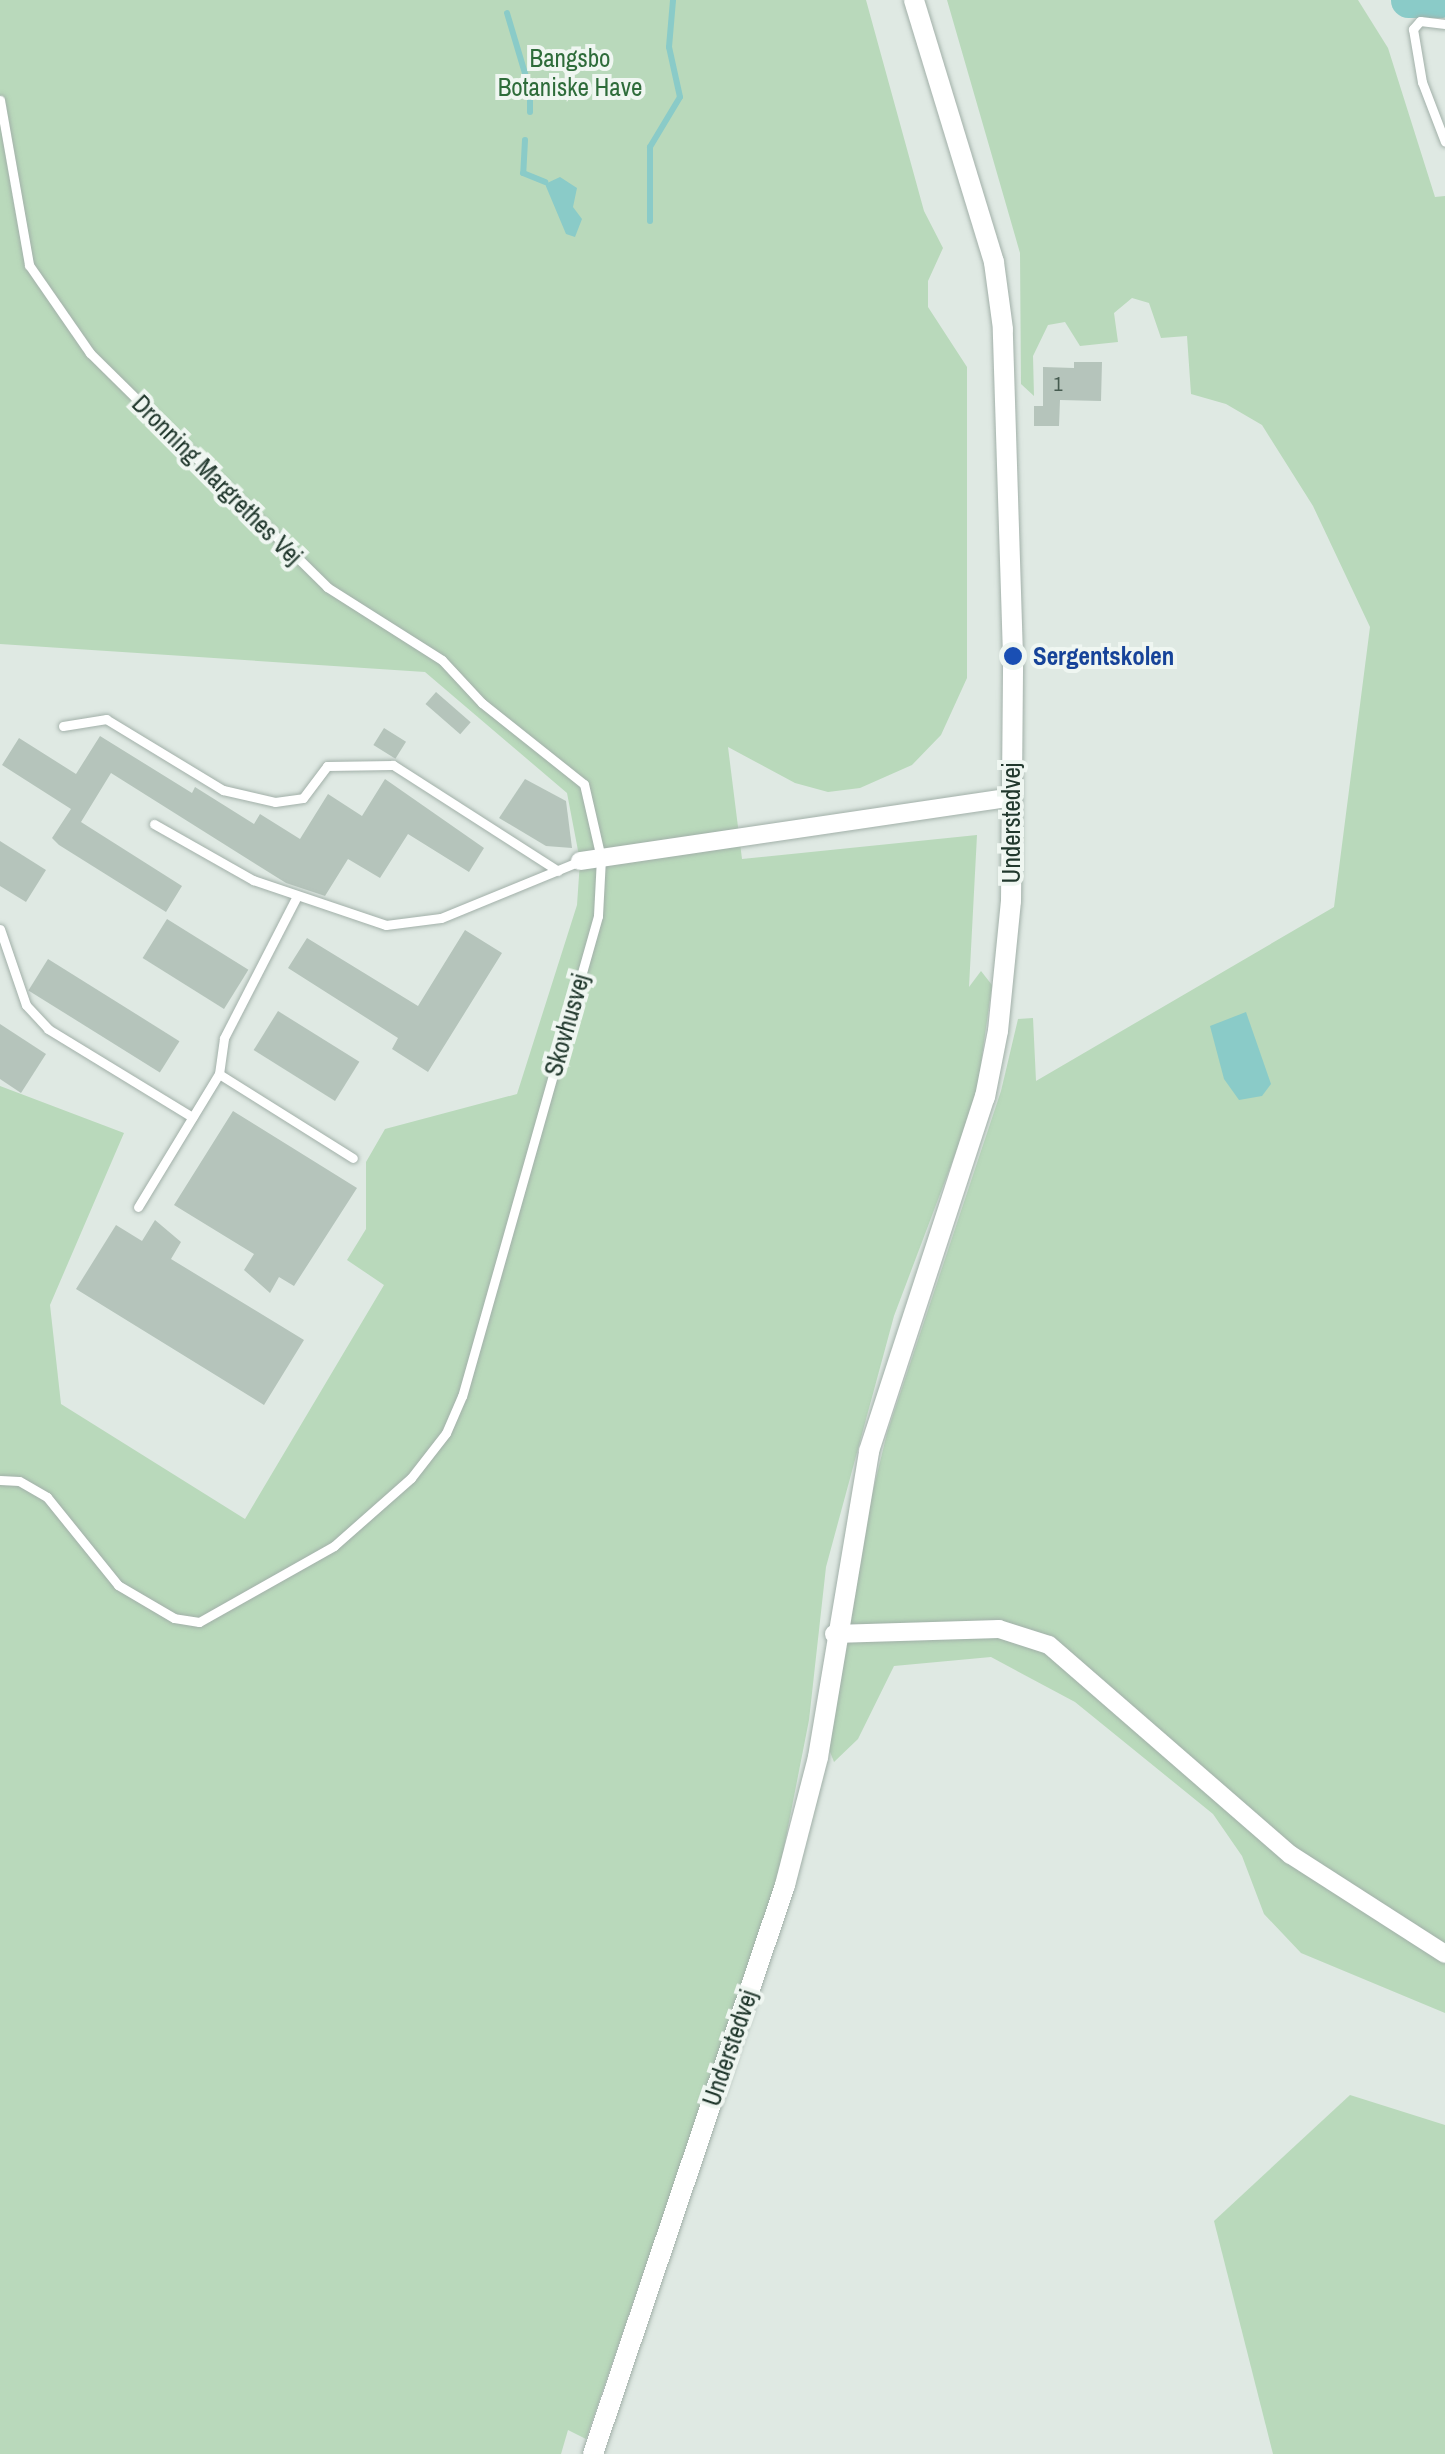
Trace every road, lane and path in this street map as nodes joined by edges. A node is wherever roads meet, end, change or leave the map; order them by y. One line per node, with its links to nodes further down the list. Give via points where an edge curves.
1 (914, 0): 6 (street, Understedvej, via 994,262 1003,329)
2 (1445, 24): 4 (lane, via 1420,21 1413,29 1422,82)
3 (0, 100): 8 (lane, Dronning Margrethes Vej, via 29,265 90,353 327,587 442,660 482,702 584,784)
4 (1445, 142)
5 (63, 726): 10 (lane, via 106,719 223,790 275,802 302,798 328,766 393,765)
6 (1011, 797): 8 (street); 18 (street, Understedvej, via 1006,970 986,1097 869,1451)
7 (154, 824): 11 (lane)
8 (601, 858): 9 (street); 17 (lane, Skovhusvej, via 598,916 462,1396 446,1433 410,1478 334,1546 218,1617 174,1618 118,1585 47,1496 19,1481)
9 (580, 861): 10 (lane)
10 (558, 871): 11 (lane, via 441,918 411,923 357,919)
11 (296, 898): 13 (lane, via 224,1038)
12 (0, 929): 14 (lane, via 26,1004 48,1029)
13 (219, 1074): 14 (lane); 15 (lane)
14 (192, 1117): 16 (lane)
15 (353, 1158)
16 (138, 1207)
17 (0, 1480)
18 (834, 1634): 19 (street, via 999,1629 1049,1645 1291,1855); 20 (street, Understedvej, via 818,1757 785,1886)
19 (1445, 1954)
20 (593, 2454)

